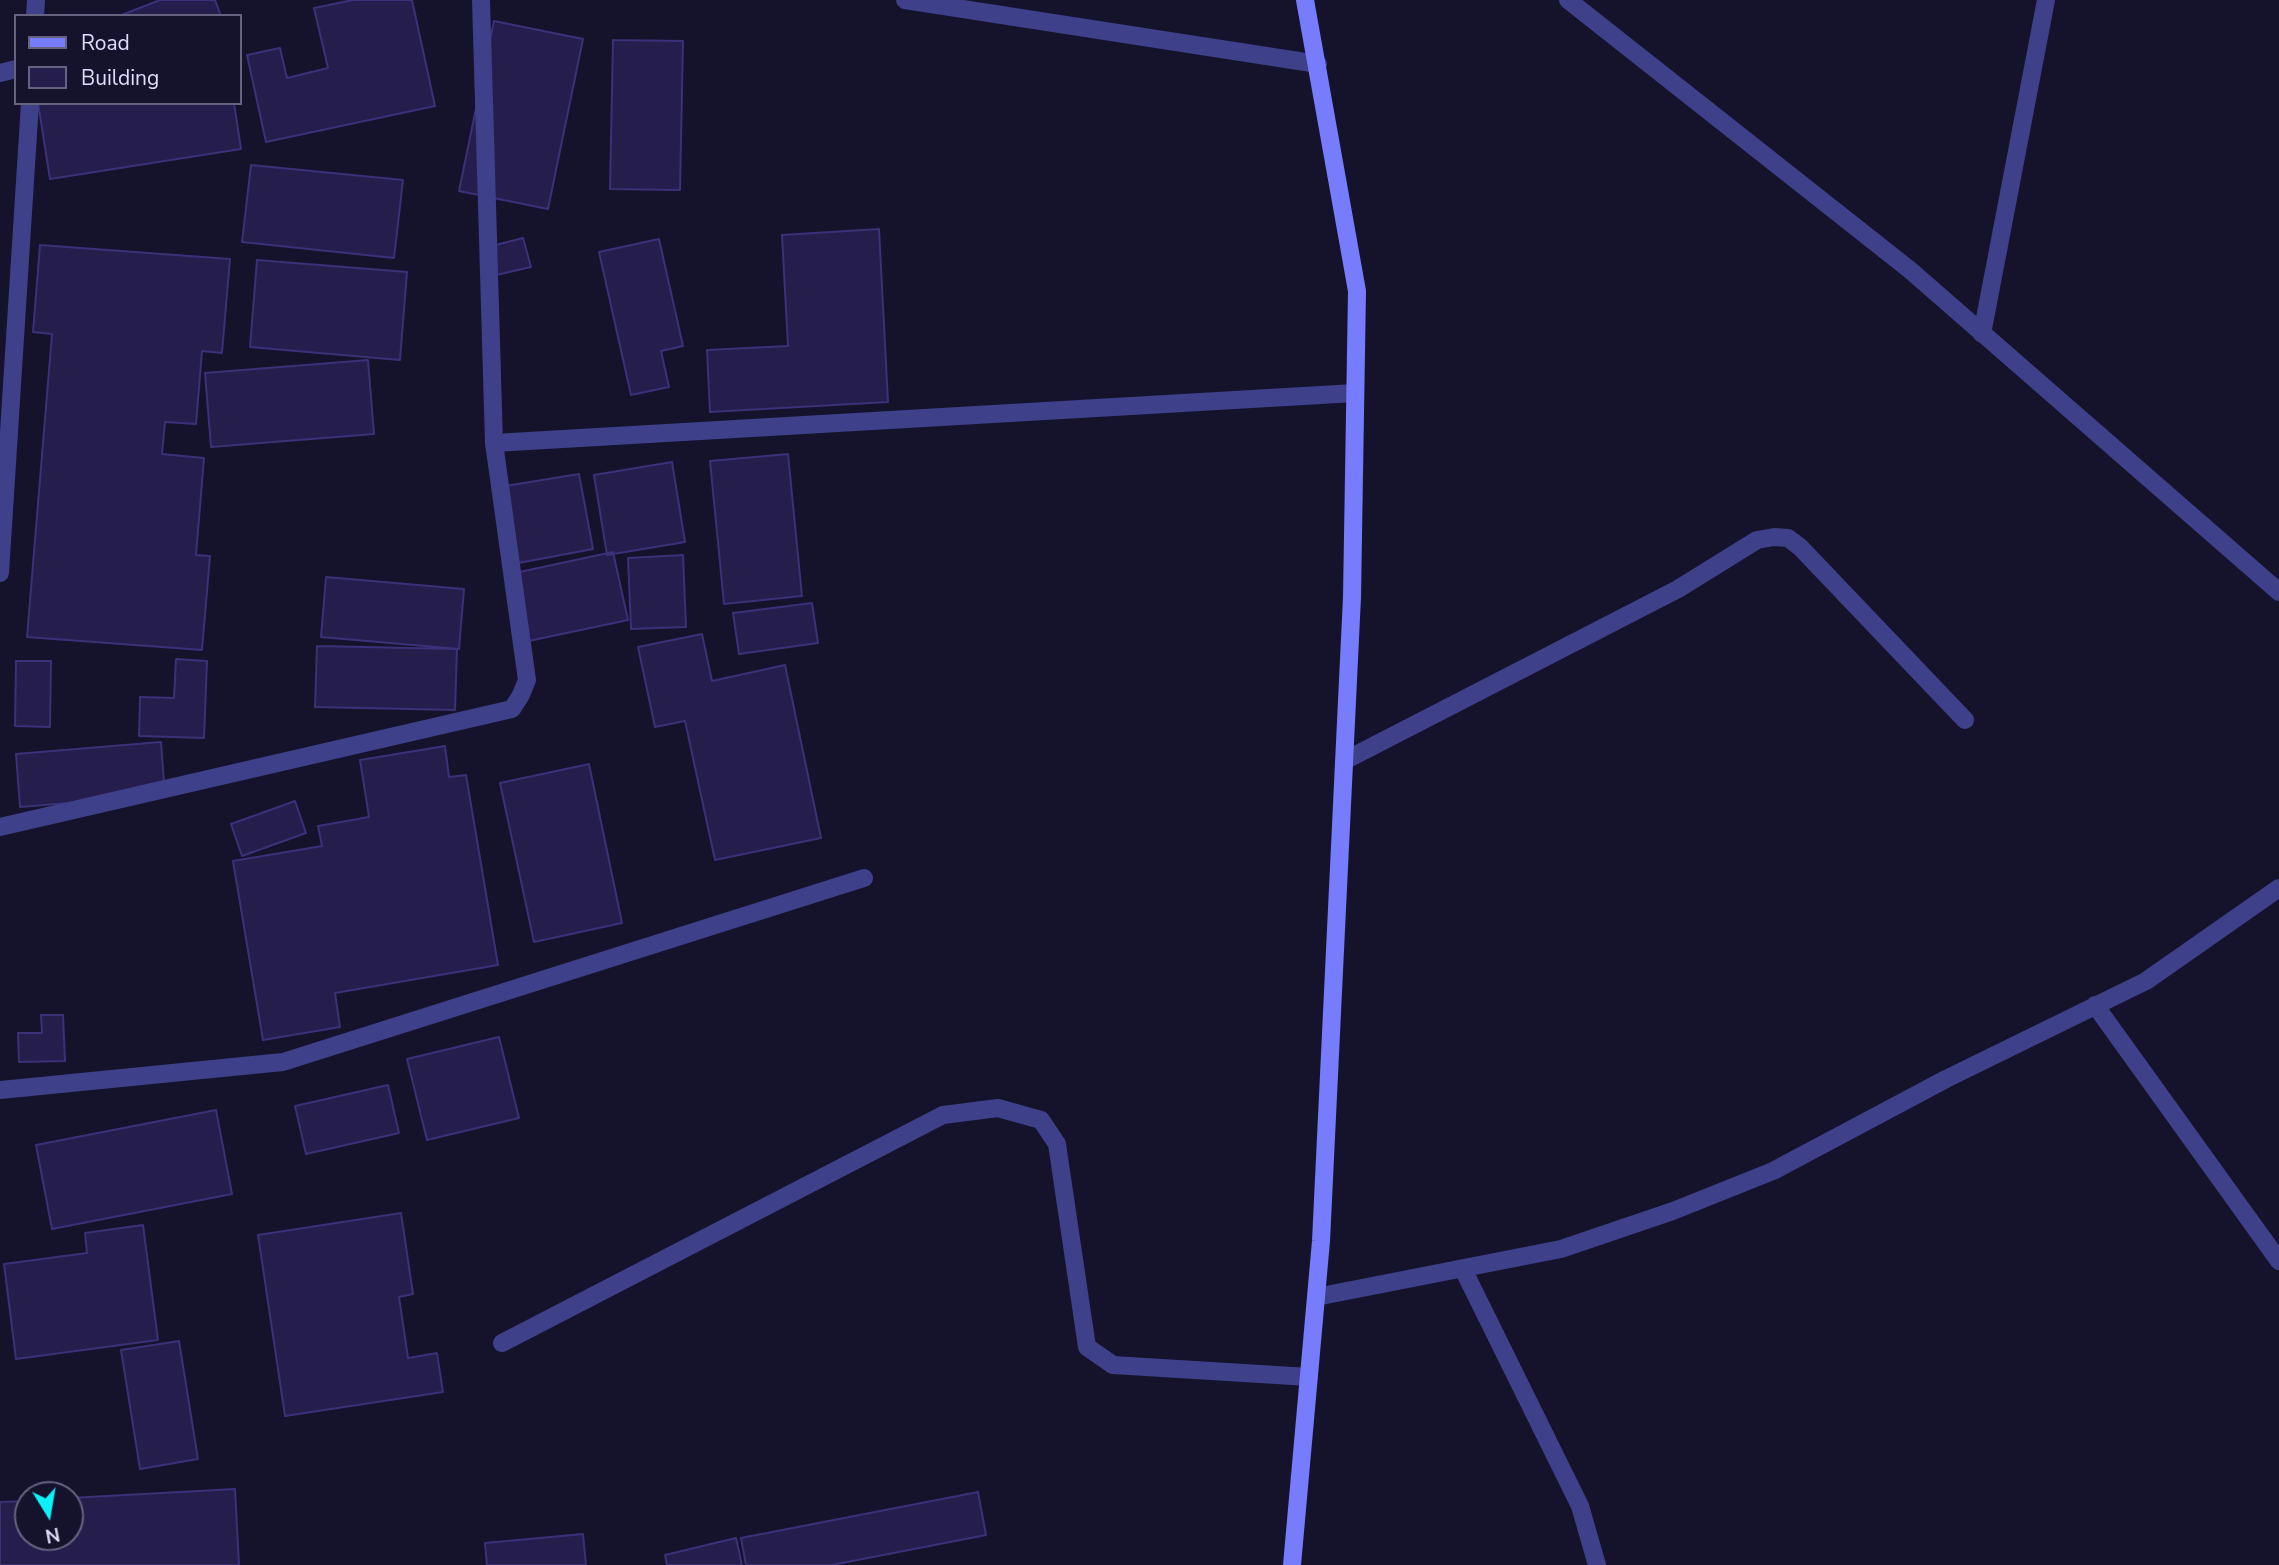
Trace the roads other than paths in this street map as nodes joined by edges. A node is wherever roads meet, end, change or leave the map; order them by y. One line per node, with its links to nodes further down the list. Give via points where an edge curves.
1 (481, 0): 10 (street)
2 (905, 0): 6 (street)
3 (1305, 0): 6 (main road)
4 (1568, 0): 8 (street, via 1910,270)
5 (2046, 0): 8 (street)
6 (1318, 64): 9 (main road, via 1357,291)
7 (30, 105): 11 (street)
8 (1982, 334): 13 (street)
9 (1355, 393): 10 (street); 15 (main road)
10 (494, 443): 16 (street, via 527,680 512,709)
11 (2, 505): 12 (street)
12 (0, 573)
13 (2279, 592)
14 (1965, 720): 15 (street, via 1800,547 1788,538 1774,537 1757,540 1678,589)
15 (1344, 761): 23 (main road)
16 (0, 827)
17 (864, 878): 20 (street, via 282,1062)
18 (2279, 888): 19 (street, via 2146,981)
19 (2095, 1005): 21 (street); 22 (street, via 1773,1171 1561,1249)
20 (0, 1090)
21 (2279, 1261)
22 (1463, 1269): 23 (street); 27 (street, via 1580,1506)
23 (1316, 1297): 25 (main road)
24 (502, 1343): 25 (street, via 943,1115 998,1108 1041,1120 1057,1144 1087,1347 1113,1365)
25 (1309, 1377): 26 (main road)
26 (1292, 1565)
27 (1597, 1565)

